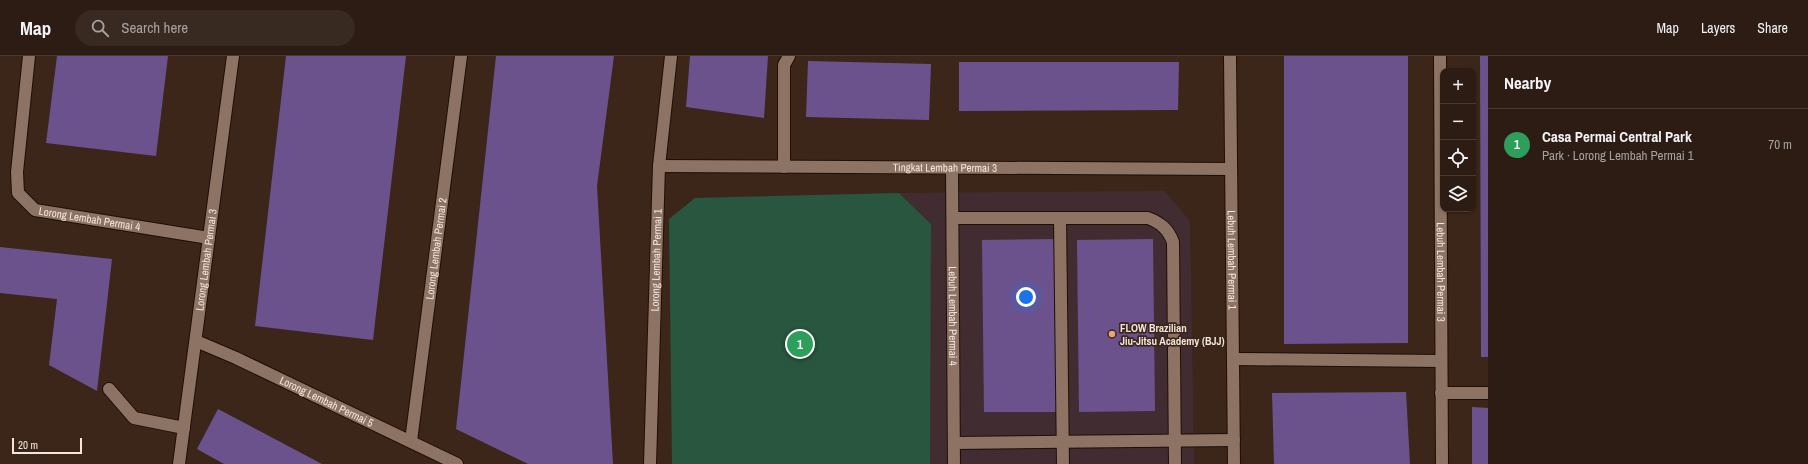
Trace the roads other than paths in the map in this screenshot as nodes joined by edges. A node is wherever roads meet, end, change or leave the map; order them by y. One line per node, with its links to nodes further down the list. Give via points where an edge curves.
1 (29, 56): 14 (street, Lorong Lembah Permai 4, via 17,172 18,194 35,210)
2 (233, 56): 14 (street, Lorong Lembah Permai 3)
3 (461, 56): 23 (street, Lorong Lembah Permai 2)
4 (670, 56): 8 (street, Lorong Lembah Permai 1)
5 (789, 56): 9 (street, via 784,65)
6 (1230, 56): 11 (street, Lebuh Lembah Permai 1)
7 (1440, 56): 17 (street, Lebuh Lembah Permai 3)
8 (659, 166): 9 (street, Tingkat Lembah Permai 3); 29 (street, Lorong Lembah Permai 1)
9 (784, 166): 10 (street, Tingkat Lembah Permai 3)
10 (952, 168): 11 (street, Tingkat Lembah Permai 3); 12 (street, Lebuh Lembah Permai 4)
11 (1231, 169): 16 (street, Lebuh Lembah Permai 1)
12 (953, 218): 13 (street); 26 (street, Lebuh Lembah Permai 4)
13 (1060, 218): 24 (street, via 1148,218 1160,223 1169,231 1173,242); 25 (street)
14 (209, 238): 15 (street, Lorong Lembah Permai 3)
15 (196, 341): 21 (street, Lorong Lembah Permai 3); 23 (street, Lorong Lembah Permai 5)
16 (1233, 359): 17 (street); 22 (street, Lebuh Lembah Permai 1)
17 (1442, 361): 19 (street, Lebuh Lembah Permai 3)
18 (109, 389): 21 (street, via 134,418)
19 (1441, 392): 20 (street); 34 (street, Lebuh Lembah Permai 3)
20 (1488, 393)
21 (184, 428): 27 (street, Lorong Lembah Permai 3)
22 (1234, 440): 24 (street); 33 (street, Lebuh Lembah Permai 1)
23 (411, 441): 28 (street, Lorong Lembah Permai 5)
24 (1175, 441): 25 (street); 32 (street)
25 (1062, 442): 26 (street); 31 (street)
26 (954, 443): 30 (street, Lebuh Lembah Permai 4)
27 (180, 464)
28 (457, 464)
29 (650, 464)
30 (954, 464)
31 (1062, 464)
32 (1175, 464)
33 (1234, 464)
34 (1442, 464)

